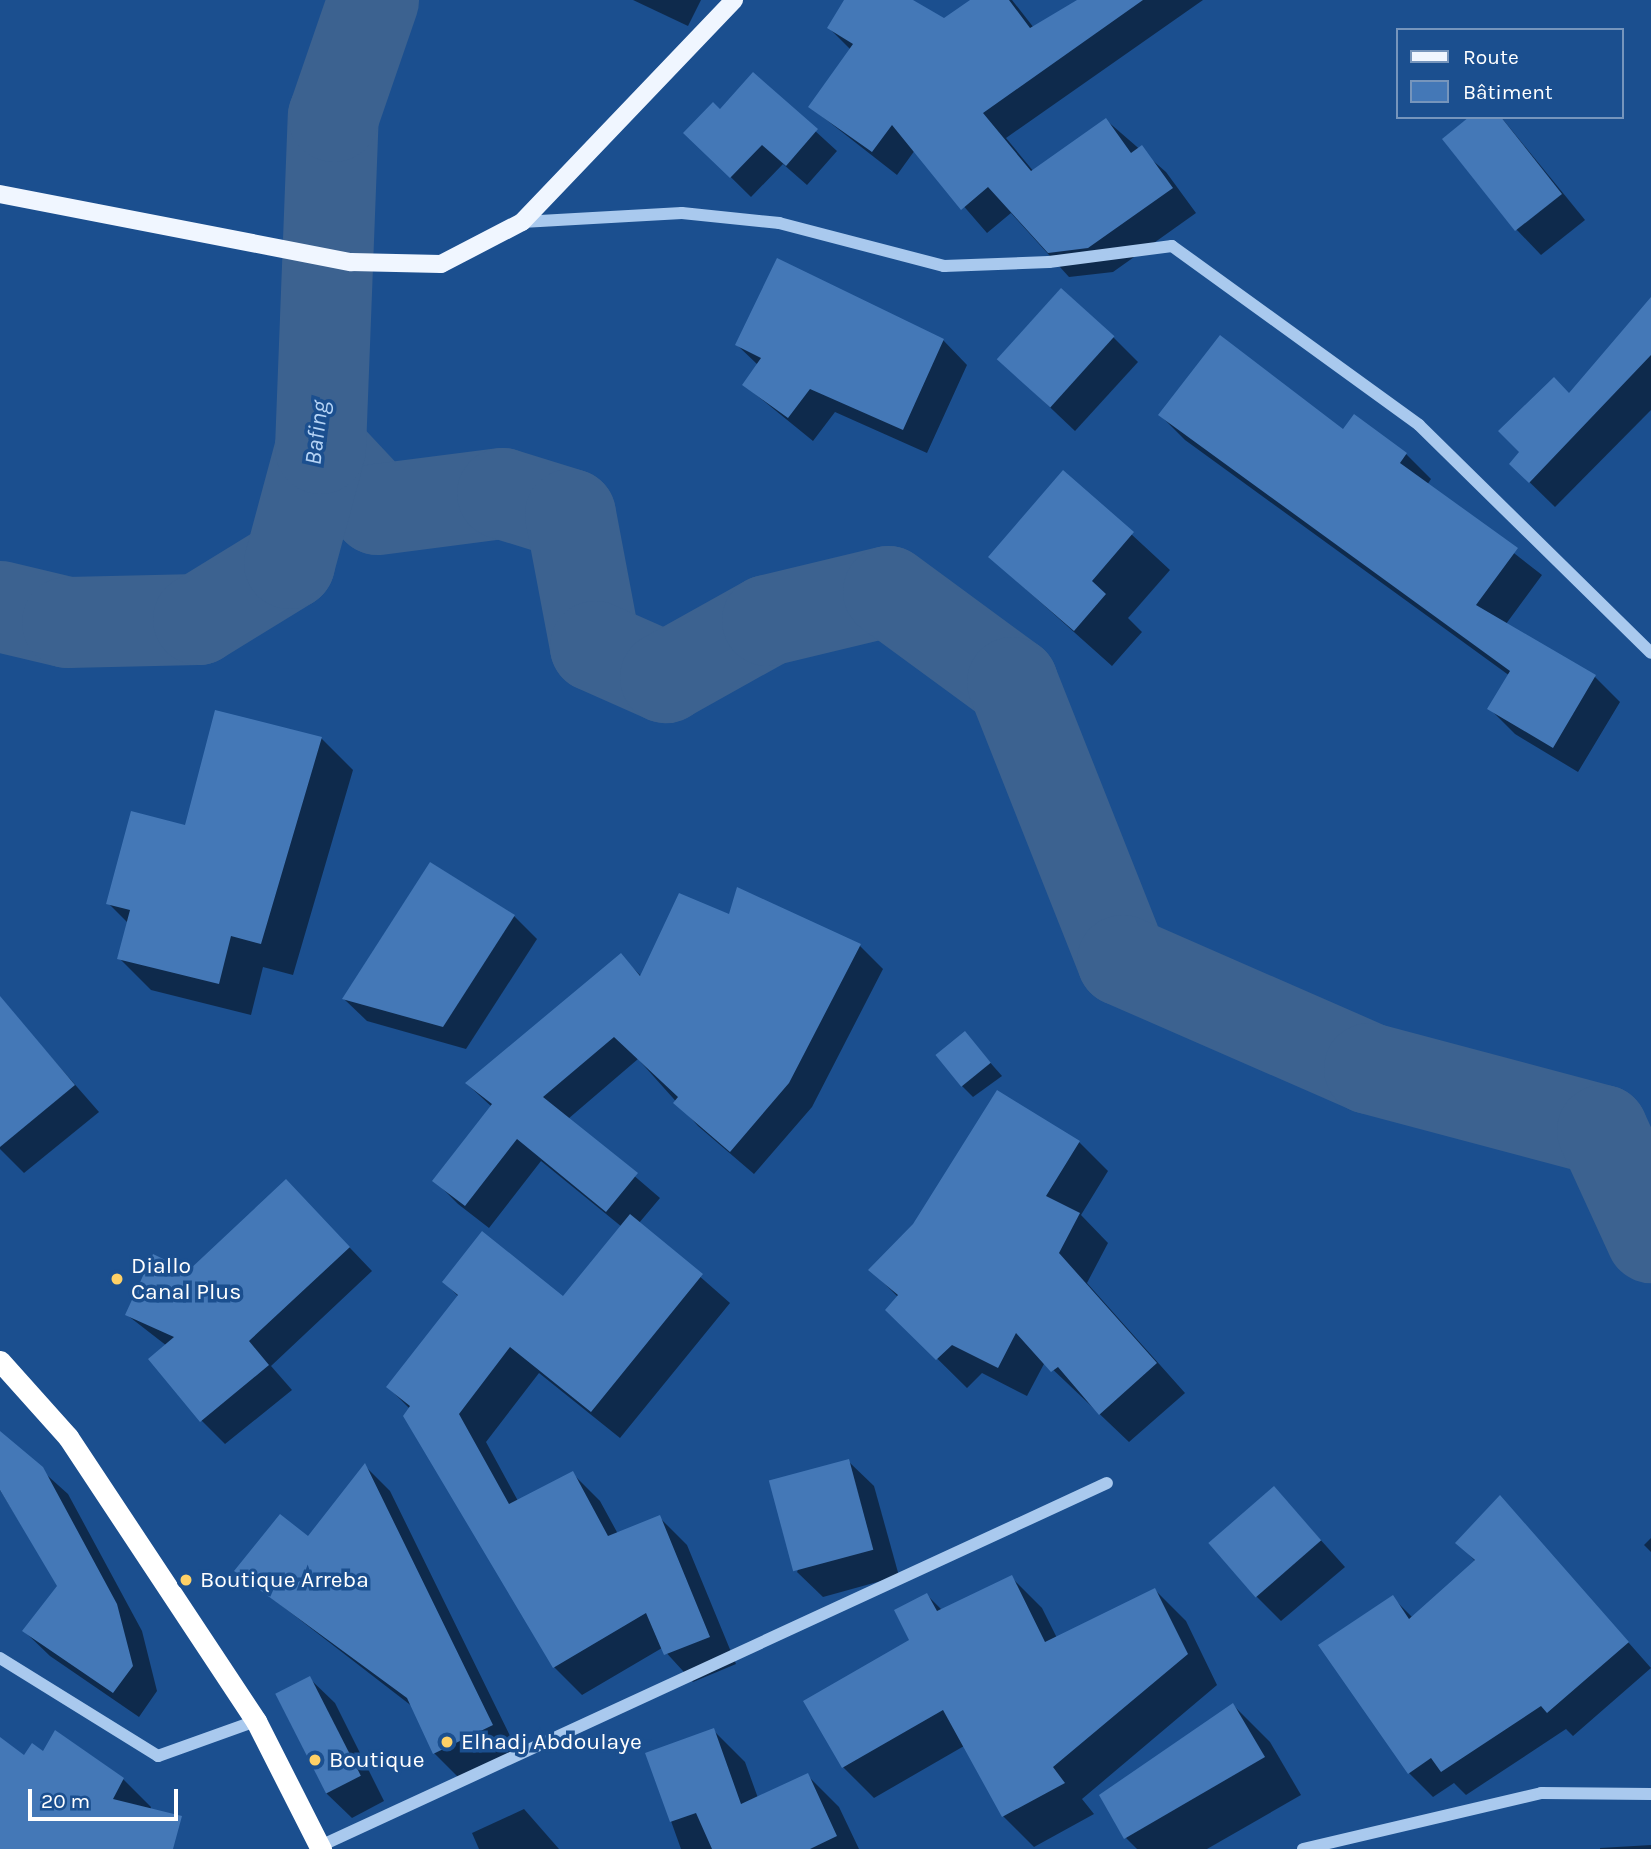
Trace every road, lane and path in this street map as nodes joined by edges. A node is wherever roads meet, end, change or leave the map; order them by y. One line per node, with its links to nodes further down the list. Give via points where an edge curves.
1 (734, 0): 3 (main road)
2 (0, 194): 3 (main road, via 351,262 441,264)
3 (522, 222): 4 (street, via 682,213 779,223 944,265 1049,262 1172,246 1419,425)
4 (1651, 653)
5 (0, 1361): 8 (highway, via 68,1437)
6 (1107, 1483): 10 (street)
7 (0, 1658): 8 (street, via 158,1756)
8 (256, 1721): 10 (highway)
9 (1651, 1794): 11 (street, via 1541,1793)
10 (318, 1848)
11 (1303, 1849)

